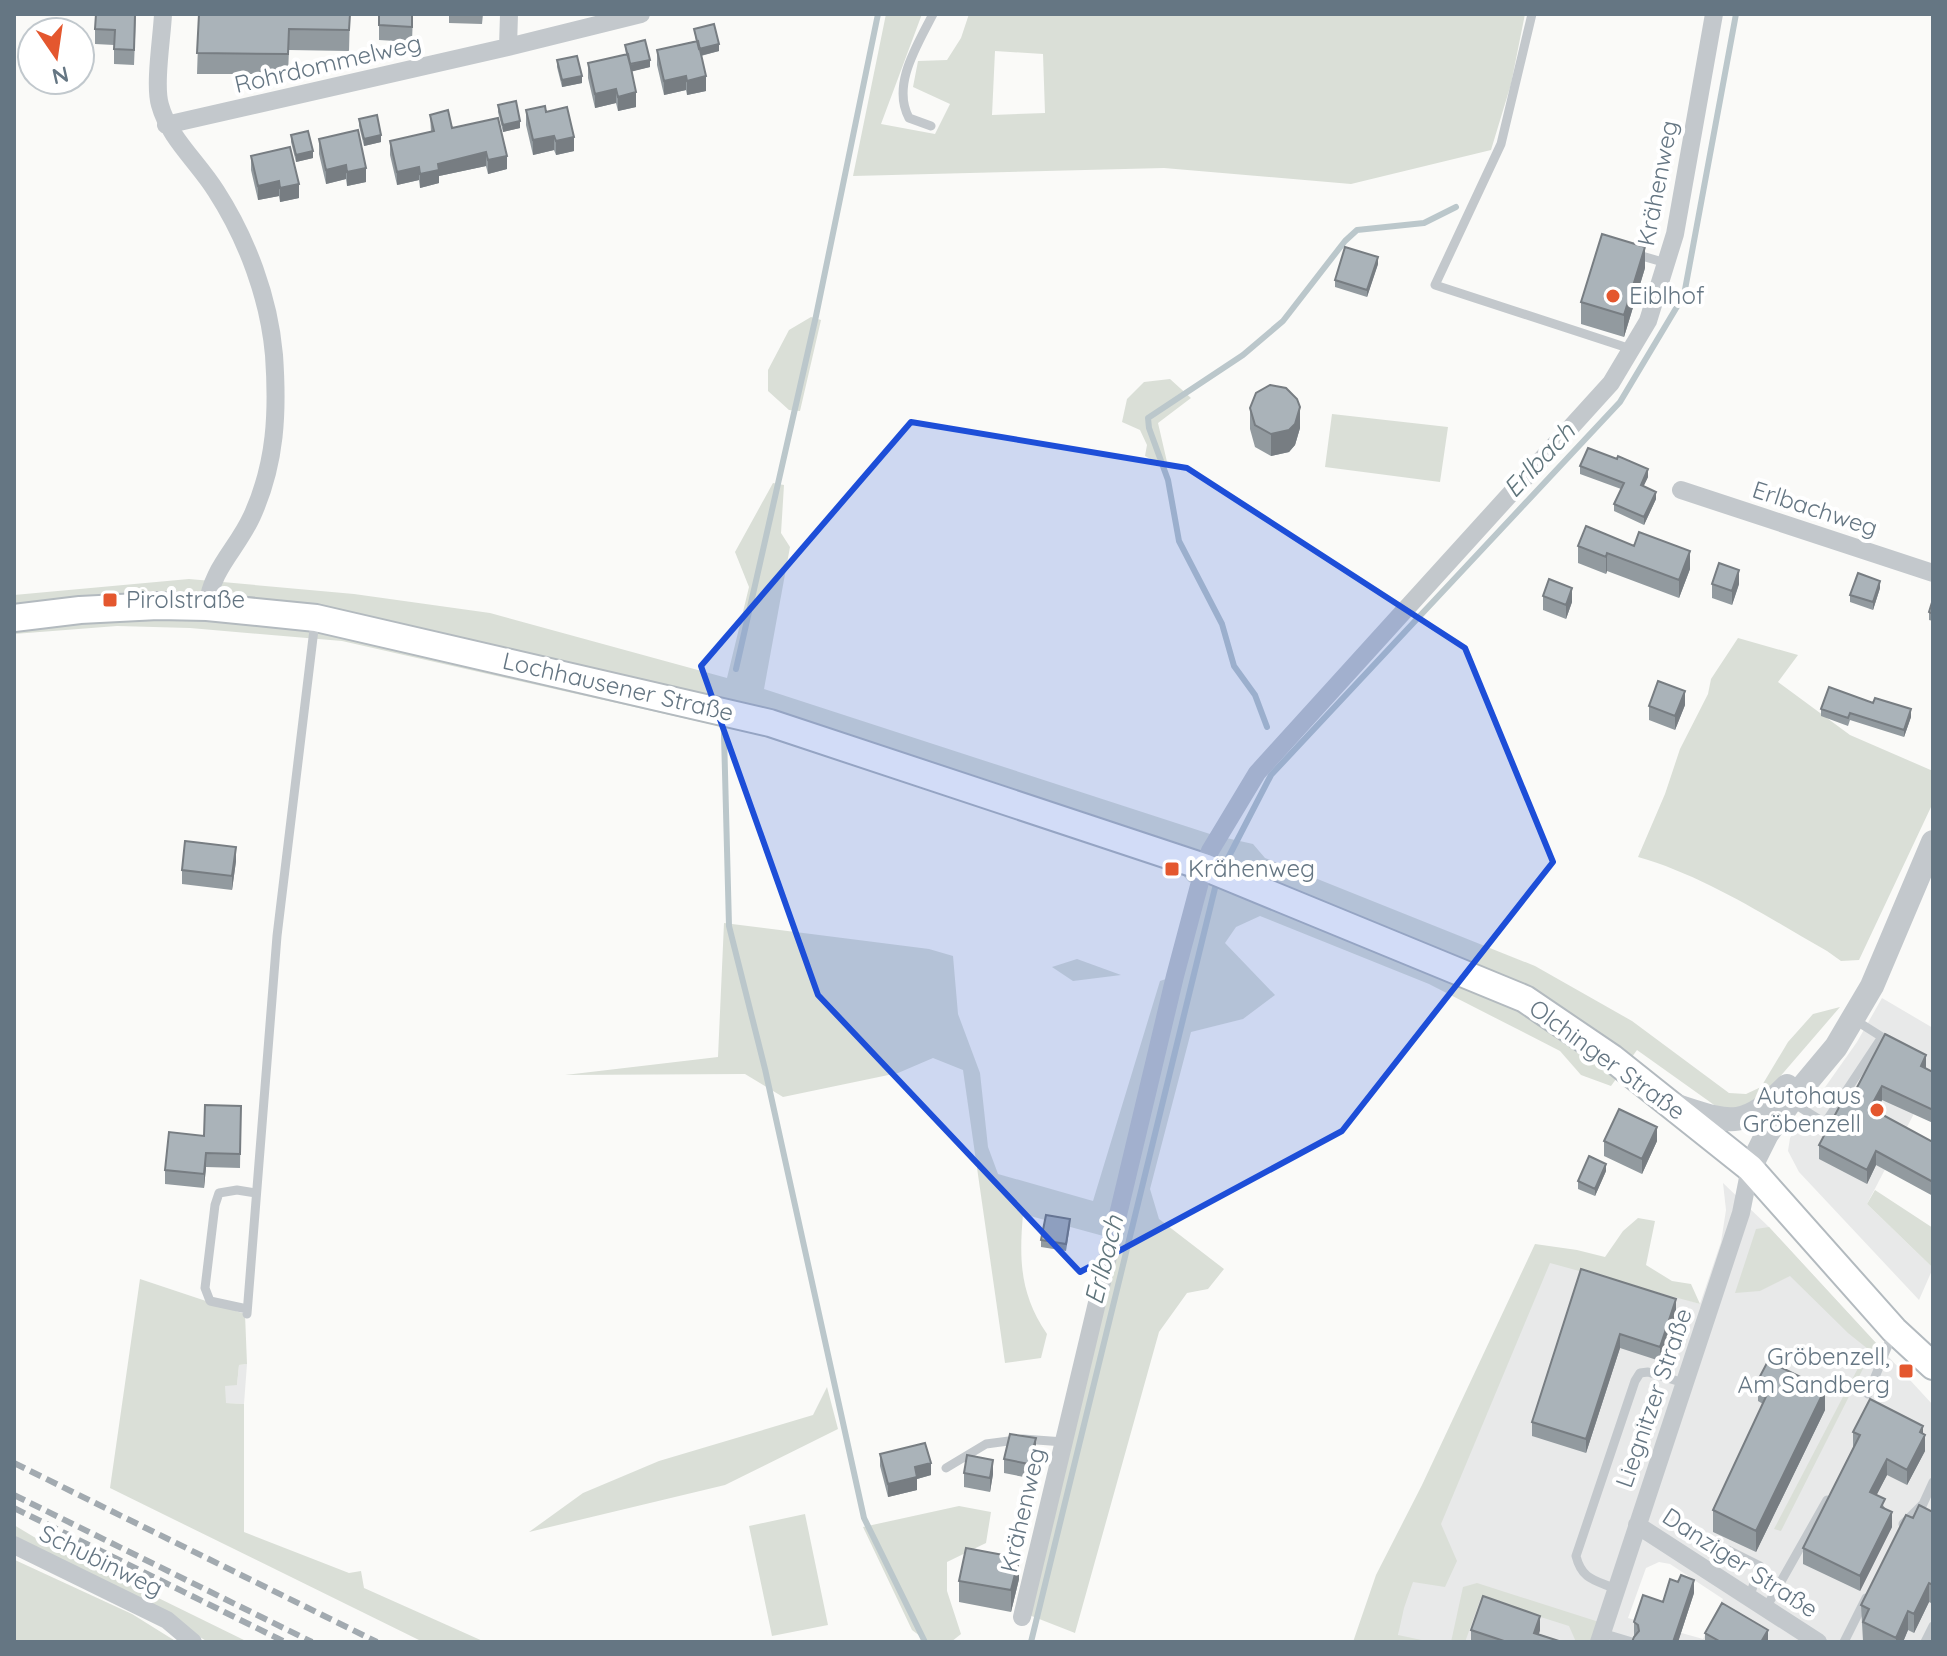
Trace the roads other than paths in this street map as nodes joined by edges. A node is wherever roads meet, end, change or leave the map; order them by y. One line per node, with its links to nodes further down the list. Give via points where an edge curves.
1 (163, 14): 8 (street, via 159,100)
2 (509, 14): 7 (street)
3 (641, 14): 7 (street, Rohrdommelweg)
4 (933, 14): 9 (lane, via 912,55 902,94 909,118)
5 (1532, 14): 12 (lane, via 1501,144 1435,285)
6 (1714, 14): 11 (street, Krähenweg)
7 (508, 47): 8 (street, Rohrdommelweg)
8 (166, 125): 15 (street, via 234,220 266,306 273,353 276,436 267,474 252,516 214,576)
9 (931, 126)
10 (1622, 251): 11 (lane)
11 (1666, 263): 12 (street, Krähenweg, via 1648,321)
12 (1631, 349): 19 (street, Krähenweg, via 1611,383 1257,773)
13 (1681, 490): 14 (street, Erlbachweg)
14 (1933, 573)
15 (207, 607): 16 (main road, Lochhausener Straße, via 80,610); 17 (main road, Lochhausener Straße)
16 (14, 618)
17 (316, 618): 19 (main road, Lochhausener Straße, via 770,723); 24 (lane, via 277,936)
18 (1933, 842): 20 (street, via 1872,986)
19 (1204, 867): 22 (main road, Olchinger Straße, via 1525,999); 29 (street, Krähenweg)
20 (1853, 1018): 21 (street); 21 (lane, via 1882,1037 1825,1123); 22 (street, via 1764,1109 1733,1121)
21 (1790, 1102): 23 (street)
22 (1669, 1103): 23 (main road, Olchinger Straße)
23 (1750, 1168): 25 (main road, Olchinger Straße); 27 (street, Liegnitzer Straße, via 1741,1213)
24 (256, 1193): 24 (lane, via 247,1312 210,1301 205,1288 219,1193)
25 (1894, 1330): 26 (main road, Olchinger Straße); 28 (lane)
26 (1933, 1366)
27 (1684, 1383): 33 (street, Liegnitzer Straße); 38 (lane, via 1648,1372 1635,1381 1576,1556 1588,1578)
28 (1868, 1394)
29 (1064, 1442): 30 (lane, via 1023,1439 986,1444); 41 (street, Krähenweg)
30 (946, 1468)
31 (1933, 1482): 34 (lane)
32 (1827, 1500): 40 (lane)
33 (1637, 1525): 38 (street, Liegnitzer Straße); 39 (street, Danziger Straße)
34 (1894, 1540)
35 (14, 1545): 45 (street, Schubinweg, via 167,1620)
36 (1726, 1549): 39 (lane, via 1760,1566)
37 (1874, 1582): 44 (lane)
38 (1616, 1589): 43 (street, Liegnitzer Straße)
39 (1749, 1598): 40 (street, Danziger Straße)
40 (1766, 1608): 47 (street, Danziger Straße)
41 (1022, 1617)
42 (1933, 1626): 48 (lane)
43 (1601, 1637): 46 (lane)
44 (1848, 1641)
45 (193, 1642)
46 (1632, 1642)
47 (1818, 1642)
48 (1925, 1642)

